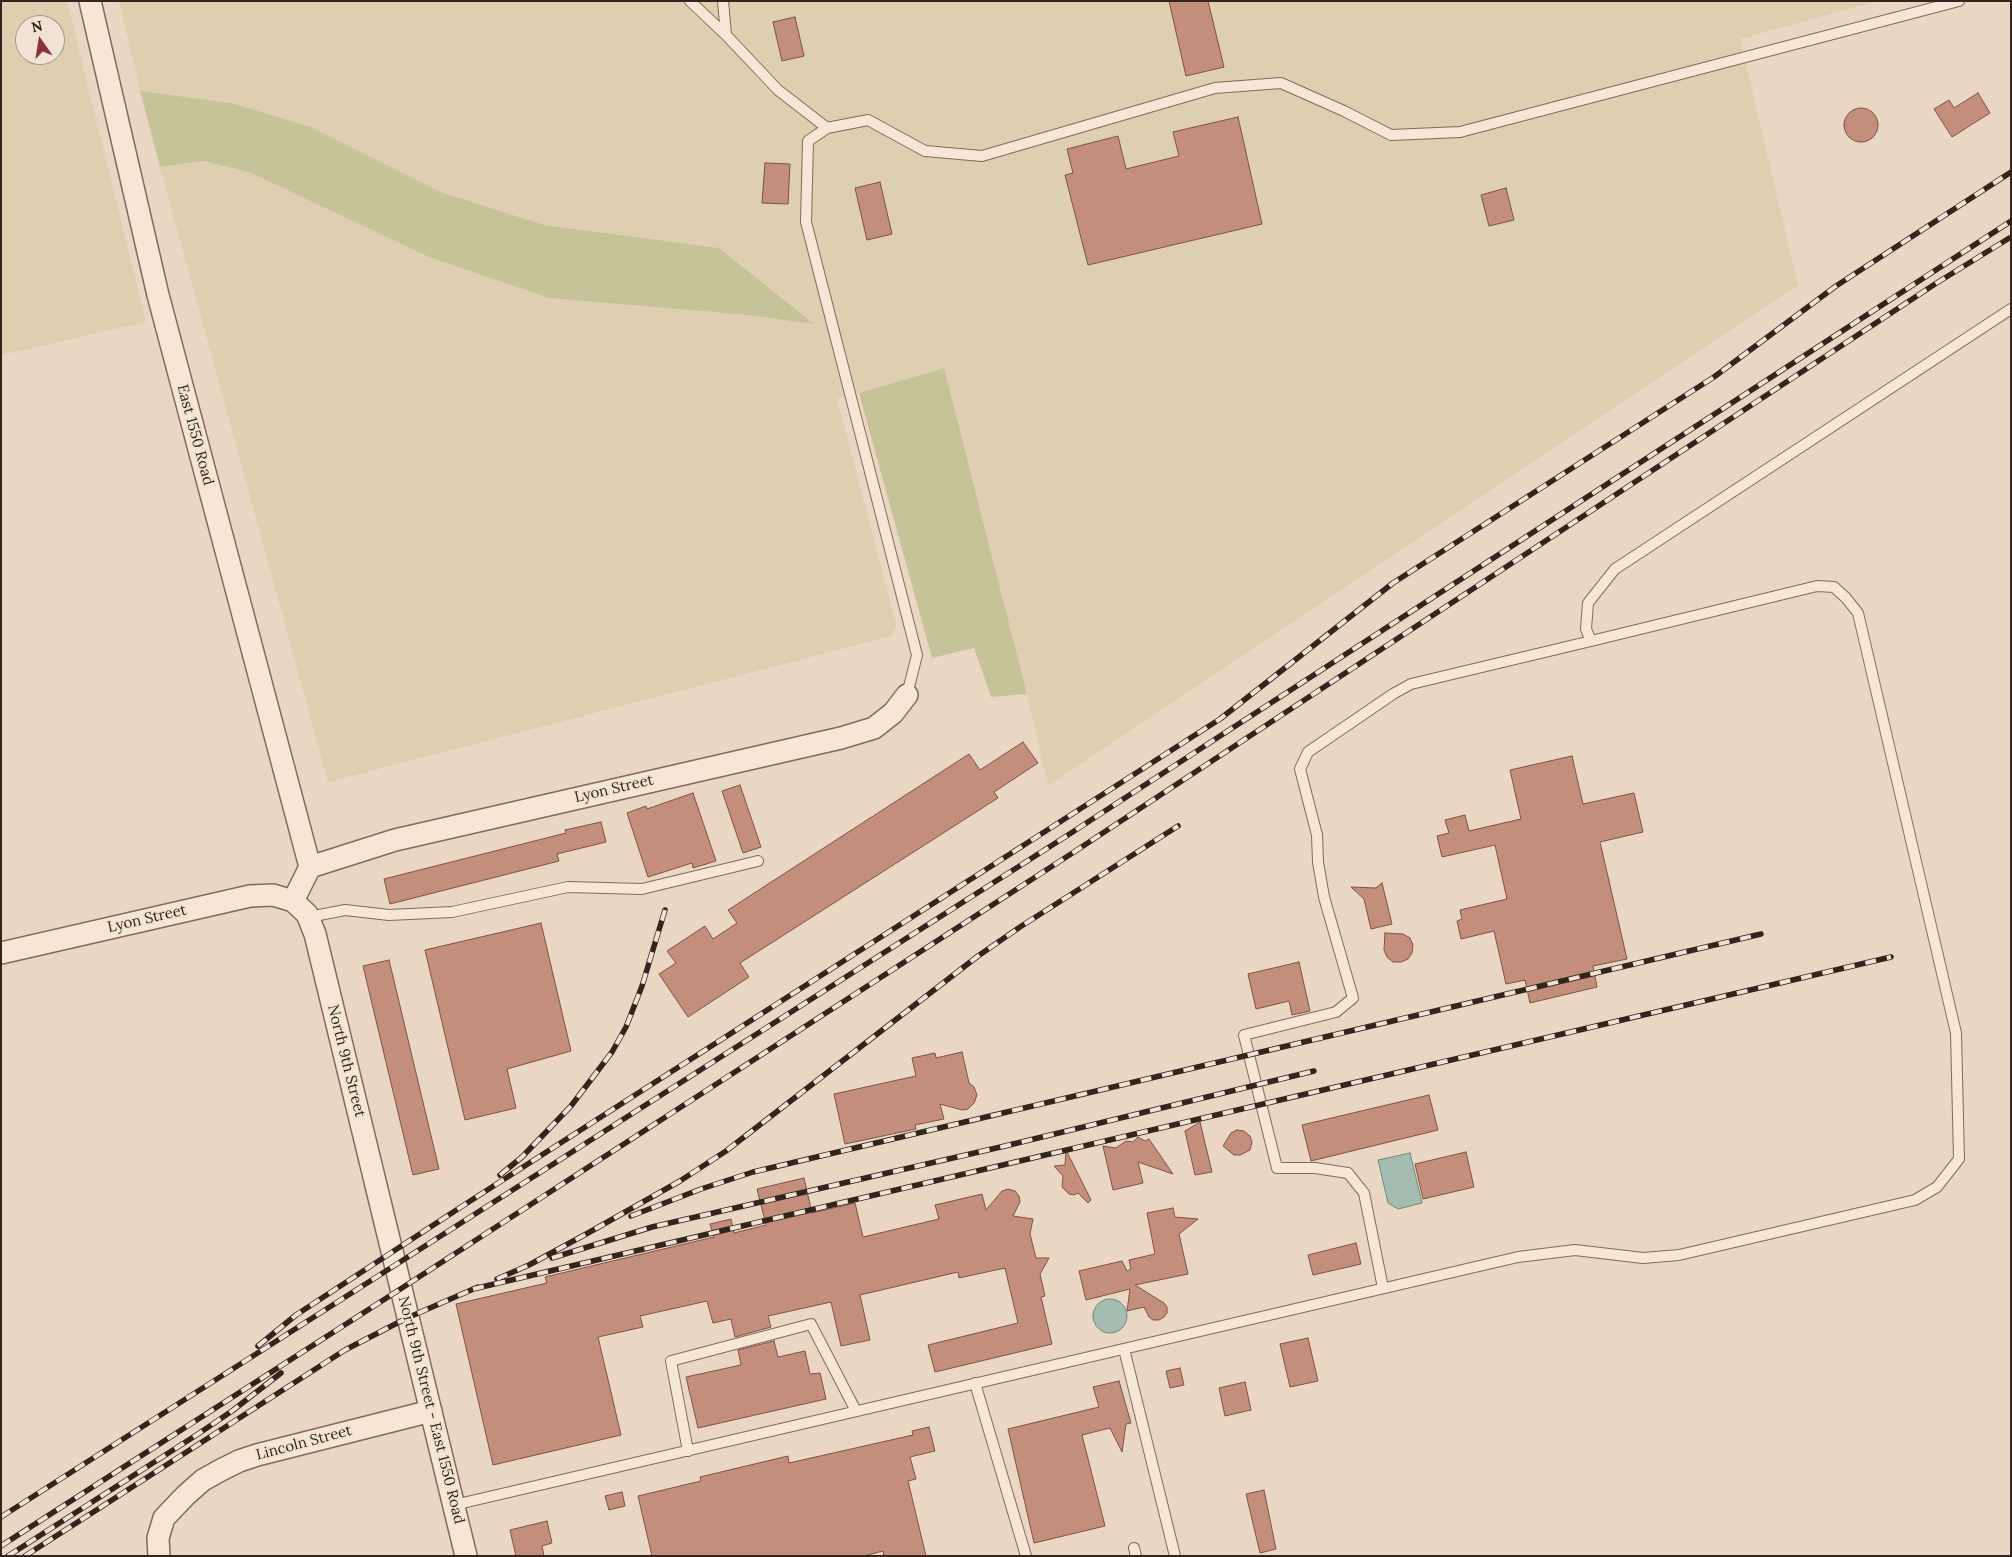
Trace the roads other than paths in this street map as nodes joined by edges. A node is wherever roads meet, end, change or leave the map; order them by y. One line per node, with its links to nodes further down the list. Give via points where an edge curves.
1 (90, 1): 11 (street, East 1550 Road, via 158,295)
2 (690, 1): 5 (lane)
3 (723, 1): 5 (lane)
4 (1959, 1): 6 (lane, via 1460,132 1391,135 1280,83 1215,88 982,156 925,151 868,120)
5 (726, 35): 6 (lane, via 778,90)
6 (827, 128): 9 (lane, via 808,142 806,222 917,655)
7 (2011, 309): 8 (lane, via 1615,570 1588,603 1586,629)
8 (1591, 641): 16 (lane, via 1411,684 1308,752 1300,769 1317,835 1324,897 1353,998 1336,1012 1244,1035 1277,1168 1315,1168 1348,1173 1364,1192); 16 (lane, via 1817,586 1834,587 1858,613 1956,1033 1959,1159 1937,1187 1915,1200 1679,1255 1643,1258 1574,1250 1518,1257)
9 (907, 695): 11 (street, Lyon Street, via 893,713 874,728 395,840)
10 (758, 861): 13 (lane, via 642,889 568,887 452,912 389,915 345,910)
11 (310, 866): 12 (street)
12 (293, 901): 13 (street, North 9th Street); 14 (street, Lyon Street, via 273,895 250,896)
13 (309, 917): 15 (street, North 9th Street)
14 (1, 953)
15 (395, 1265): 19 (street, North 9th Street - East 1550 Road)
16 (1383, 1288): 17 (lane)
17 (1124, 1349): 18 (lane); 26 (lane)
18 (975, 1383): 20 (lane); 25 (lane)
19 (430, 1411): 22 (street, North 9th Street - East 1550 Road); 23 (street, Lincoln Street, via 239,1461 203,1480 164,1518 158,1538)
20 (856, 1411): 21 (lane); 21 (lane, via 811,1324 672,1361)
21 (688, 1451): 22 (lane)
22 (454, 1505): 24 (street, North 9th Street - East 1550 Road)
23 (159, 1556)
24 (466, 1556)
25 (1026, 1556)
26 (1175, 1556)

